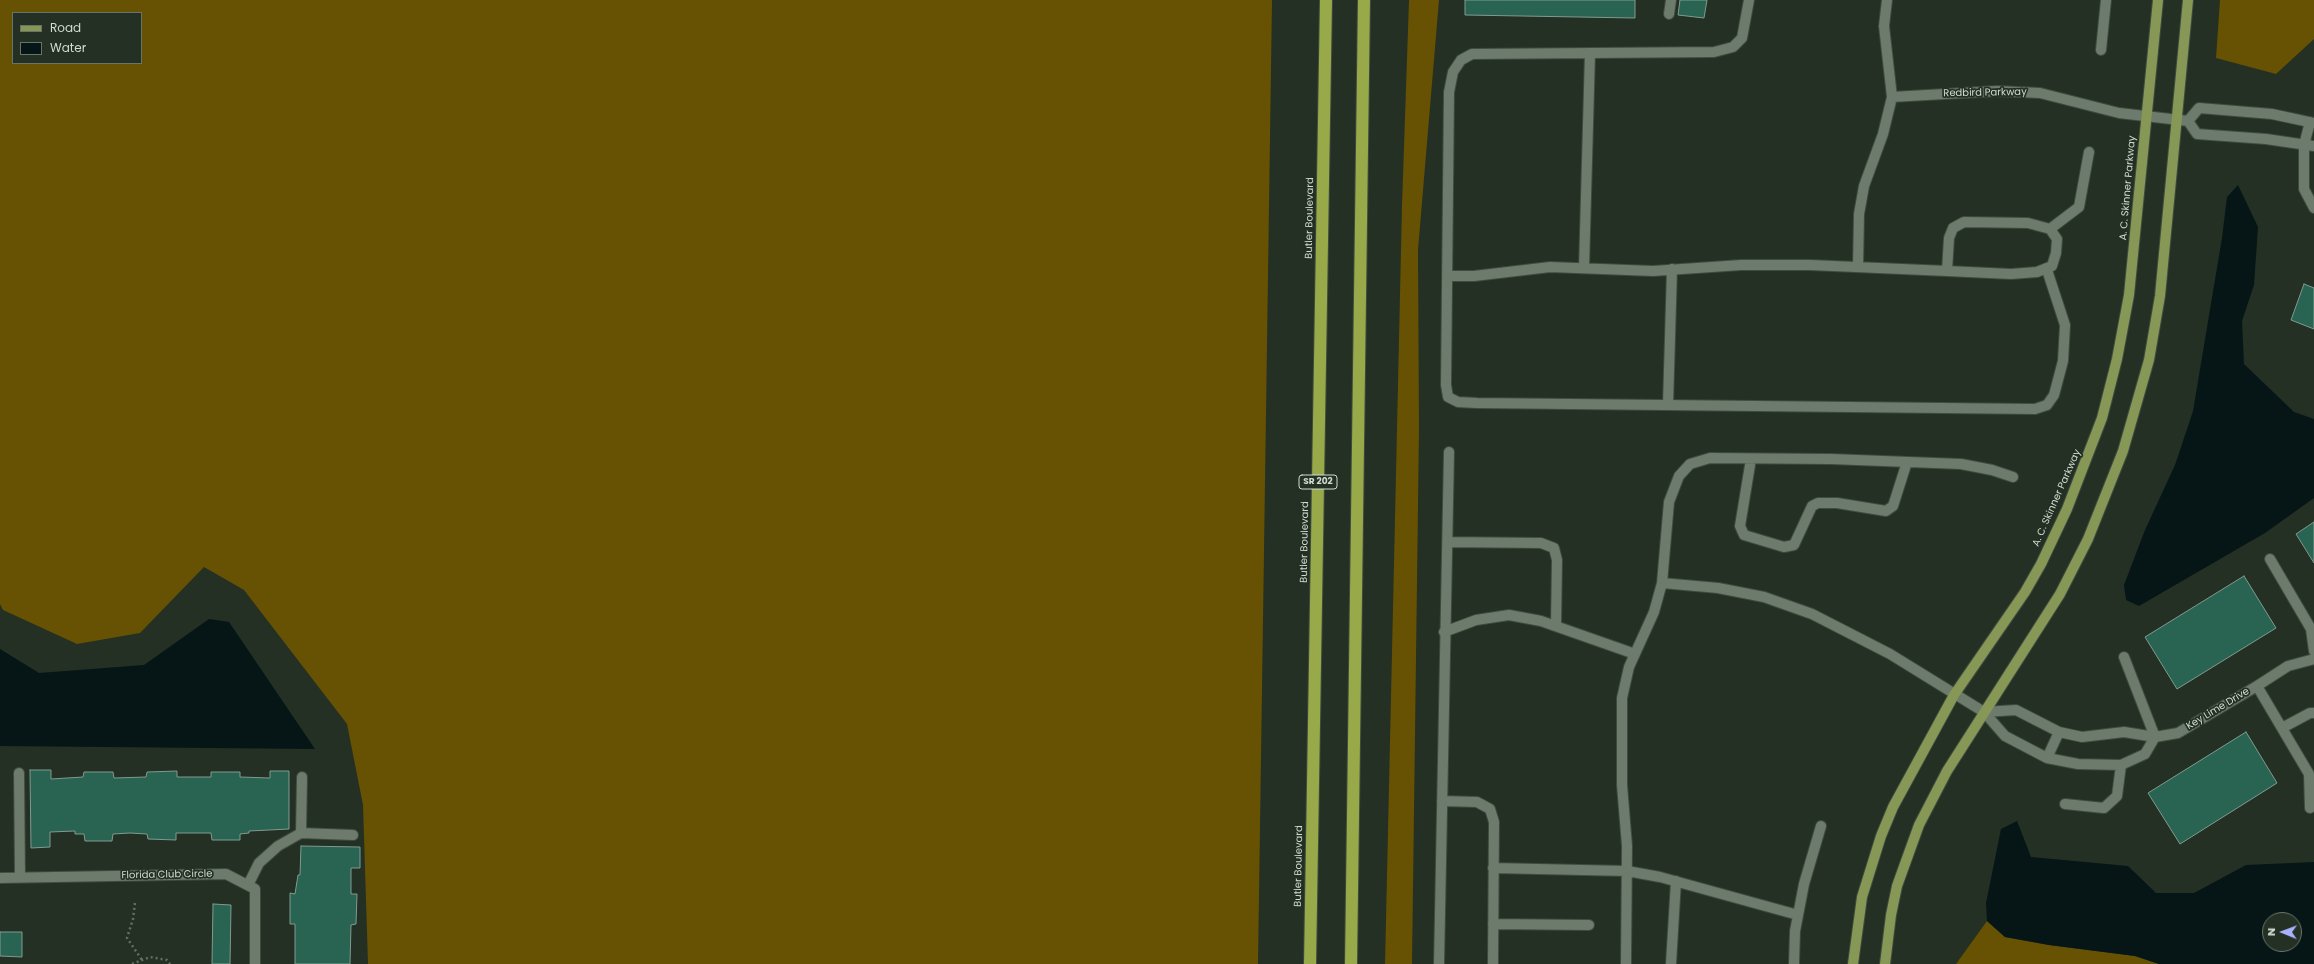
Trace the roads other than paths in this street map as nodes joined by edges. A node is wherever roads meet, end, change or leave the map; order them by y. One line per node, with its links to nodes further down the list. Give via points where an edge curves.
1 (1326, 0): 68 (highway, Butler Boulevard / SR 202)
2 (1364, 0): 69 (highway)
3 (1671, 0): 9 (street)
4 (1749, 0): 11 (street, via 1742,38 1733,46 1707,52)
5 (1887, 0): 12 (street, via 1884,26)
6 (2106, 0): 10 (street)
7 (2158, 0): 13 (main road, A. C. Skinner Parkway)
8 (2188, 0): 14 (main road)
9 (1669, 14)
10 (2101, 50)
11 (1590, 53): 22 (street); 26 (street, via 1472,54 1461,60 1453,72 1449,92)
12 (1892, 97): 13 (street, Redbird Parkway, via 1997,91 2040,92 2076,100 2111,112); 21 (street, via 1883,134 1864,186 1859,214)
13 (2147, 116): 14 (street, Redbird Parkway); 42 (main road, A. C. Skinner Parkway, via 2129,295 2117,359 2102,418 2067,509 2041,564 2025,592)
14 (2177, 120): 15 (street, Redbird Parkway); 43 (main road, via 2157,313 2144,382 2124,451 2102,509 2074,568 2043,623)
15 (2188, 121): 16 (street, via 2199,108 2272,114); 17 (street, via 2197,134 2266,139)
16 (2312, 122): 17 (street)
17 (2309, 146): 19 (street, via 2304,189)
18 (2089, 152): 20 (street, via 2080,208)
19 (2314, 208)
20 (2050, 229): 24 (street, via 2056,239 2056,253 2052,266); 25 (street, via 2028,223 1964,222 1953,228 1949,238)
21 (1858, 267): 23 (street, via 1741,265); 25 (street)
22 (1584, 268): 23 (street, via 1653,271); 26 (street, via 1550,267 1474,276)
23 (1672, 269): 27 (street)
24 (2047, 270): 25 (street, via 2011,274); 27 (street, via 2065,325 2063,361 2054,395 2047,405 2035,409)
25 (1947, 271)
26 (1447, 276): 27 (street, via 1448,397 1458,402 1477,403)
27 (1668, 405)
28 (1449, 452): 32 (street)
29 (1751, 458): 30 (street); 30 (street, via 1740,526 1744,536 1784,547 1794,545 1812,506 1818,503 1837,503 1886,511 1893,506); 34 (street, via 1710,458 1690,464 1679,476 1668,502)
30 (1907, 462): 31 (street, via 1961,464)
31 (2013, 477)
32 (1448, 542): 35 (street, via 1541,542 1554,548 1558,560); 36 (street)
33 (2270, 559): 37 (street, via 2311,629)
34 (1662, 583): 38 (street, via 1654,612); 42 (street, via 1718,588 1764,597 1812,614 1890,654)
35 (1556, 626): 36 (street, via 1509,615 1476,620); 38 (street)
36 (1444, 632): 52 (street)
37 (2314, 651)
38 (1635, 654): 59 (street, via 1629,667 1622,698 1622,785)
39 (2124, 657): 47 (street)
40 (2314, 659): 41 (street, Key Lime Drive, via 2288,666)
41 (2257, 686): 45 (street, Key Lime Drive); 47 (street, Key Lime Drive, via 2178,733)
42 (1954, 695): 43 (street); 75 (main road, A. C. Skinner Parkway, via 1908,778 1881,836 1862,896)
43 (1984, 712): 46 (street, Key Lime Drive, via 2016,710); 48 (street, via 2005,736); 76 (main road, via 1947,771 1919,825 1898,886 1891,915)
44 (2314, 713): 45 (street, via 2310,712)
45 (2282, 728): 54 (street, Key Lime Drive, via 2309,774)
46 (2059, 732): 47 (street, Key Lime Drive, via 2082,737 2124,732); 48 (street)
47 (2155, 737): 49 (street, via 2144,754)
48 (2047, 758): 49 (street, via 2078,764)
49 (2121, 765): 53 (street, via 2117,796 2104,808)
50 (19, 773): 60 (street)
51 (302, 778): 56 (street)
52 (1442, 801): 58 (street, via 1477,802 1490,809 1494,822); 70 (street)
53 (2065, 804)
54 (2310, 808)
55 (1821, 826): 64 (street)
56 (301, 833): 57 (street); 63 (street, via 278,846 260,863)
57 (353, 835)
58 (1493, 868): 59 (street); 65 (street)
59 (1627, 871): 62 (street); 72 (street)
60 (20, 877): 61 (street, Florida Club Circle); 63 (street, Florida Club Circle, via 226,874)
61 (0, 878)
62 (1676, 881): 64 (street); 73 (street)
63 (248, 885): 67 (street, via 254,889)
64 (1798, 915): 74 (street)
65 (1493, 924): 66 (street); 71 (street)
66 (1588, 925)
67 (255, 964)
68 (1310, 964)
69 (1351, 964)
70 (1439, 964)
71 (1493, 964)
72 (1626, 964)
73 (1671, 964)
74 (1794, 964)
75 (1853, 964)
76 (1885, 964)

